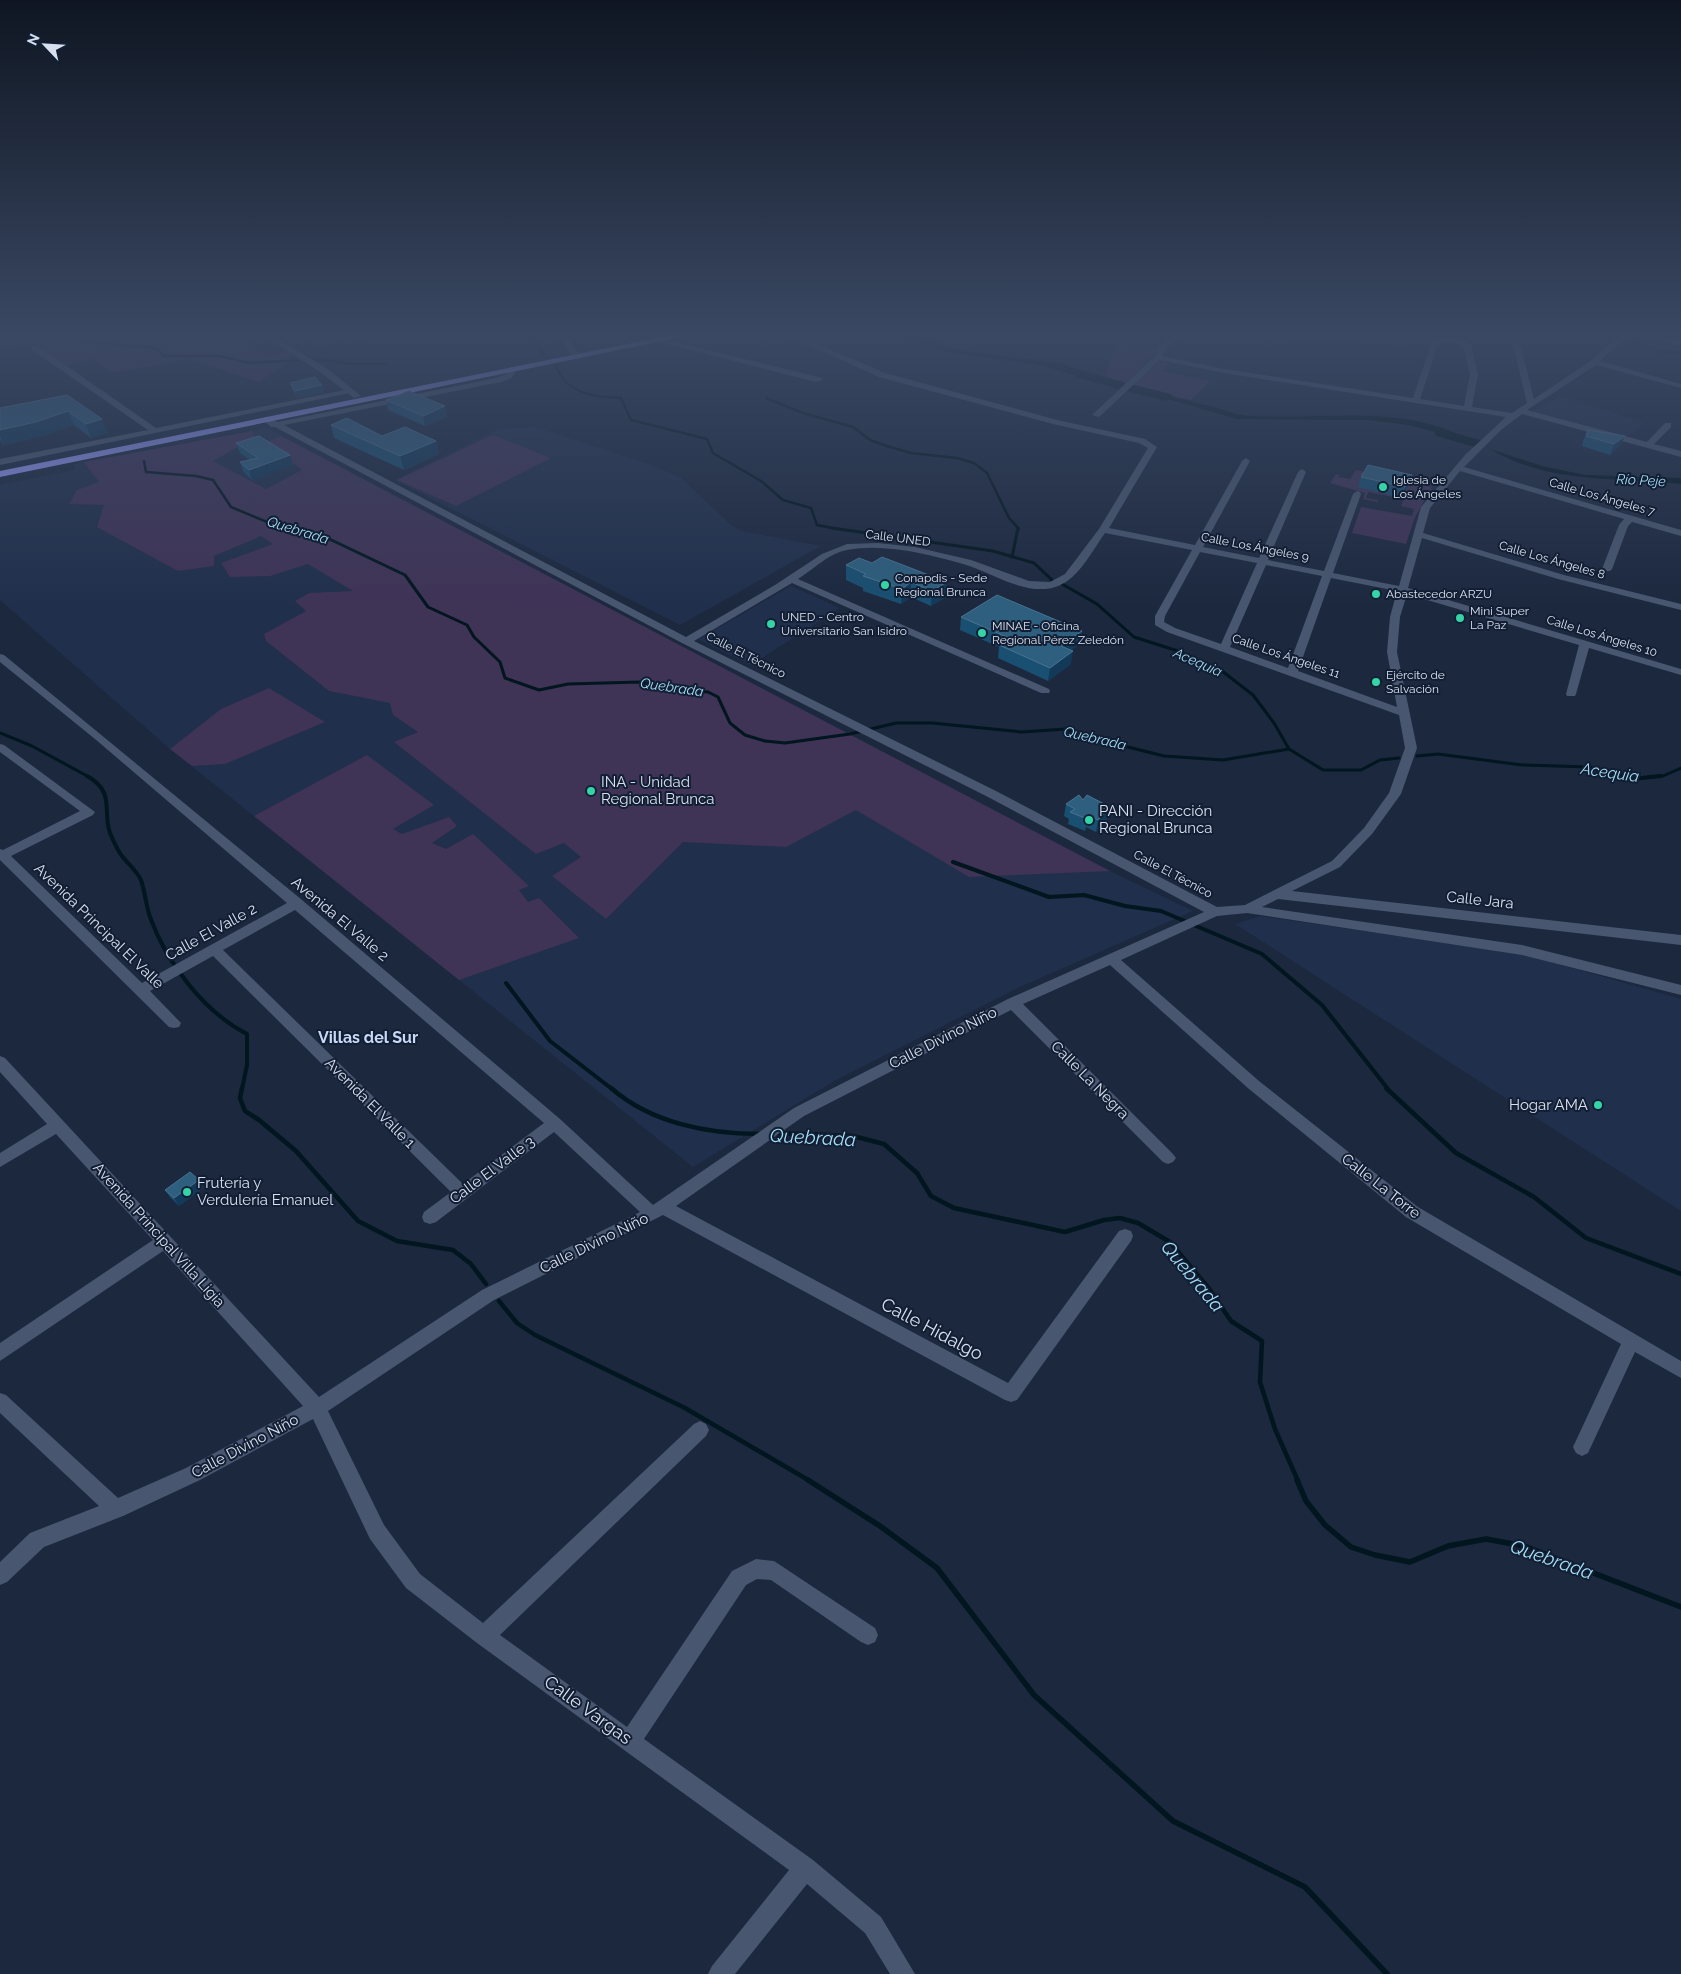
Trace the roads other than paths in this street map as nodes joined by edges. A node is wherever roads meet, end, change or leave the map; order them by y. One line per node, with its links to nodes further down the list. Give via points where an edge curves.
1 (145, 424): 10 (street)
2 (186, 424): 10 (street)
3 (225, 424): 12 (highway)
4 (259, 424): 19 (highway)
5 (274, 424): 32 (street, Calle El Técnico)
6 (1065, 424): 22 (street, Calle UNED, via 1153,446)
7 (1504, 424): 17 (street, Calle Divino Niño)
8 (1569, 424): 11 (street)
9 (1668, 425): 11 (street)
10 (154, 430): 12 (street)
11 (1648, 446): 13 (street)
12 (74, 450): 15 (street); 16 (highway)
13 (1681, 454)
14 (1246, 461): 25 (street)
15 (0, 462)
16 (0, 468)
17 (1458, 468): 21 (street, Calle Los Ángeles 7); 23 (street, Calle Divino Niño, via 1426,507)
18 (1302, 472): 26 (street)
19 (0, 474)
20 (1357, 494): 28 (street)
21 (1630, 518): 24 (street, Calle Los Ángeles 7); 27 (street, via 1624,524)
22 (1103, 530): 25 (street, Calle Los Ángeles 9); 29 (street, Calle UNED, via 1068,576 1046,586 1032,585 957,560 862,546 832,552)
23 (1417, 534): 30 (street, Calle Divino Niño); 31 (street, Calle Los Ángeles 8, via 1561,577)
24 (1681, 534)
25 (1199, 549): 26 (street, Calle Los Ángeles 9); 34 (street, Calle Los Ángeles 11, via 1159,623)
26 (1263, 562): 28 (street, Calle Los Ángeles 9); 34 (street)
27 (1607, 569)
28 (1329, 575): 30 (street, Calle Los Ángeles 9); 37 (street)
29 (791, 579): 32 (street, Calle UNED); 38 (street)
30 (1401, 589): 33 (street, Calle Los Ángeles 10); 40 (street, Calle Divino Niño, via 1392,652)
31 (1681, 607)
32 (686, 641): 46 (street, Calle El Técnico, via 992,794)
33 (1585, 644): 36 (street, Calle Los Ángeles 10); 39 (street)
34 (1224, 649): 37 (street, Calle Los Ángeles 11)
35 (0, 658): 44 (street, Avenida El Valle 2)
36 (1681, 672)
37 (1292, 673): 40 (street, Calle Los Ángeles 11)
38 (1045, 691)
39 (1571, 694)
40 (1405, 713): 43 (street, Calle Divino Niño, via 1411,748 1395,794 1368,831 1336,864)
41 (0, 747): 42 (street, via 89,812)
42 (1, 854): 50 (street, Avenida Principal El Valle)
43 (1276, 894): 45 (street, Calle Divino Niño); 47 (street, Calle Jara)
44 (296, 903): 48 (street, Calle El Valle 2); 55 (street, Avenida El Valle 2)
45 (1247, 909): 46 (street, Calle Divino Niño); 51 (street, via 1522,950)
46 (1215, 912): 49 (street, Calle Divino Niño)
47 (1681, 940)
48 (214, 949): 50 (street, Calle El Valle 2); 59 (street, Avenida El Valle 1)
49 (1112, 959): 52 (street, Calle Divino Niño); 64 (street, Calle La Torre, via 1254,1085 1412,1212)
50 (142, 989): 53 (street, Avenida Principal El Valle)
51 (1681, 990)
52 (1013, 1003): 57 (street, Calle La Negra); 60 (street, Calle Divino Niño, via 799,1112)
53 (174, 1023)
54 (0, 1062): 56 (street, Avenida Principal Villa Ligia)
55 (555, 1123): 59 (street, Calle El Valle 3); 60 (street, Avenida El Valle 2)
56 (58, 1125): 58 (street); 63 (street, Avenida Principal Villa Ligia)
57 (1168, 1158)
58 (0, 1161)
59 (462, 1194): 61 (street, Calle El Valle 3)
60 (658, 1211): 62 (street, Calle Hidalgo, via 1012,1394); 68 (street, Calle Divino Niño, via 488,1295)
61 (430, 1217)
62 (1125, 1236)
63 (165, 1240): 65 (street); 68 (street, Avenida Principal Villa Ligia)
64 (1631, 1341): 66 (street, Calle La Torre); 70 (street)
65 (0, 1353)
66 (1681, 1370)
67 (0, 1401): 71 (street)
68 (317, 1408): 71 (street, Calle Divino Niño, via 193,1474); 74 (street, Calle Vargas, via 377,1532 387,1546 413,1581)
69 (700, 1430): 74 (street)
70 (1582, 1447)
71 (116, 1509): 72 (street, Calle Divino Niño, via 37,1540)
72 (0, 1575)
73 (868, 1635): 75 (street, via 774,1572 756,1569 738,1578)
74 (484, 1636): 75 (street, Calle Vargas)
75 (631, 1740): 76 (street, Calle Vargas)
76 (805, 1868): 77 (street); 78 (street, Calle Vargas, via 874,1925)
77 (720, 1974)
78 (903, 1974)

